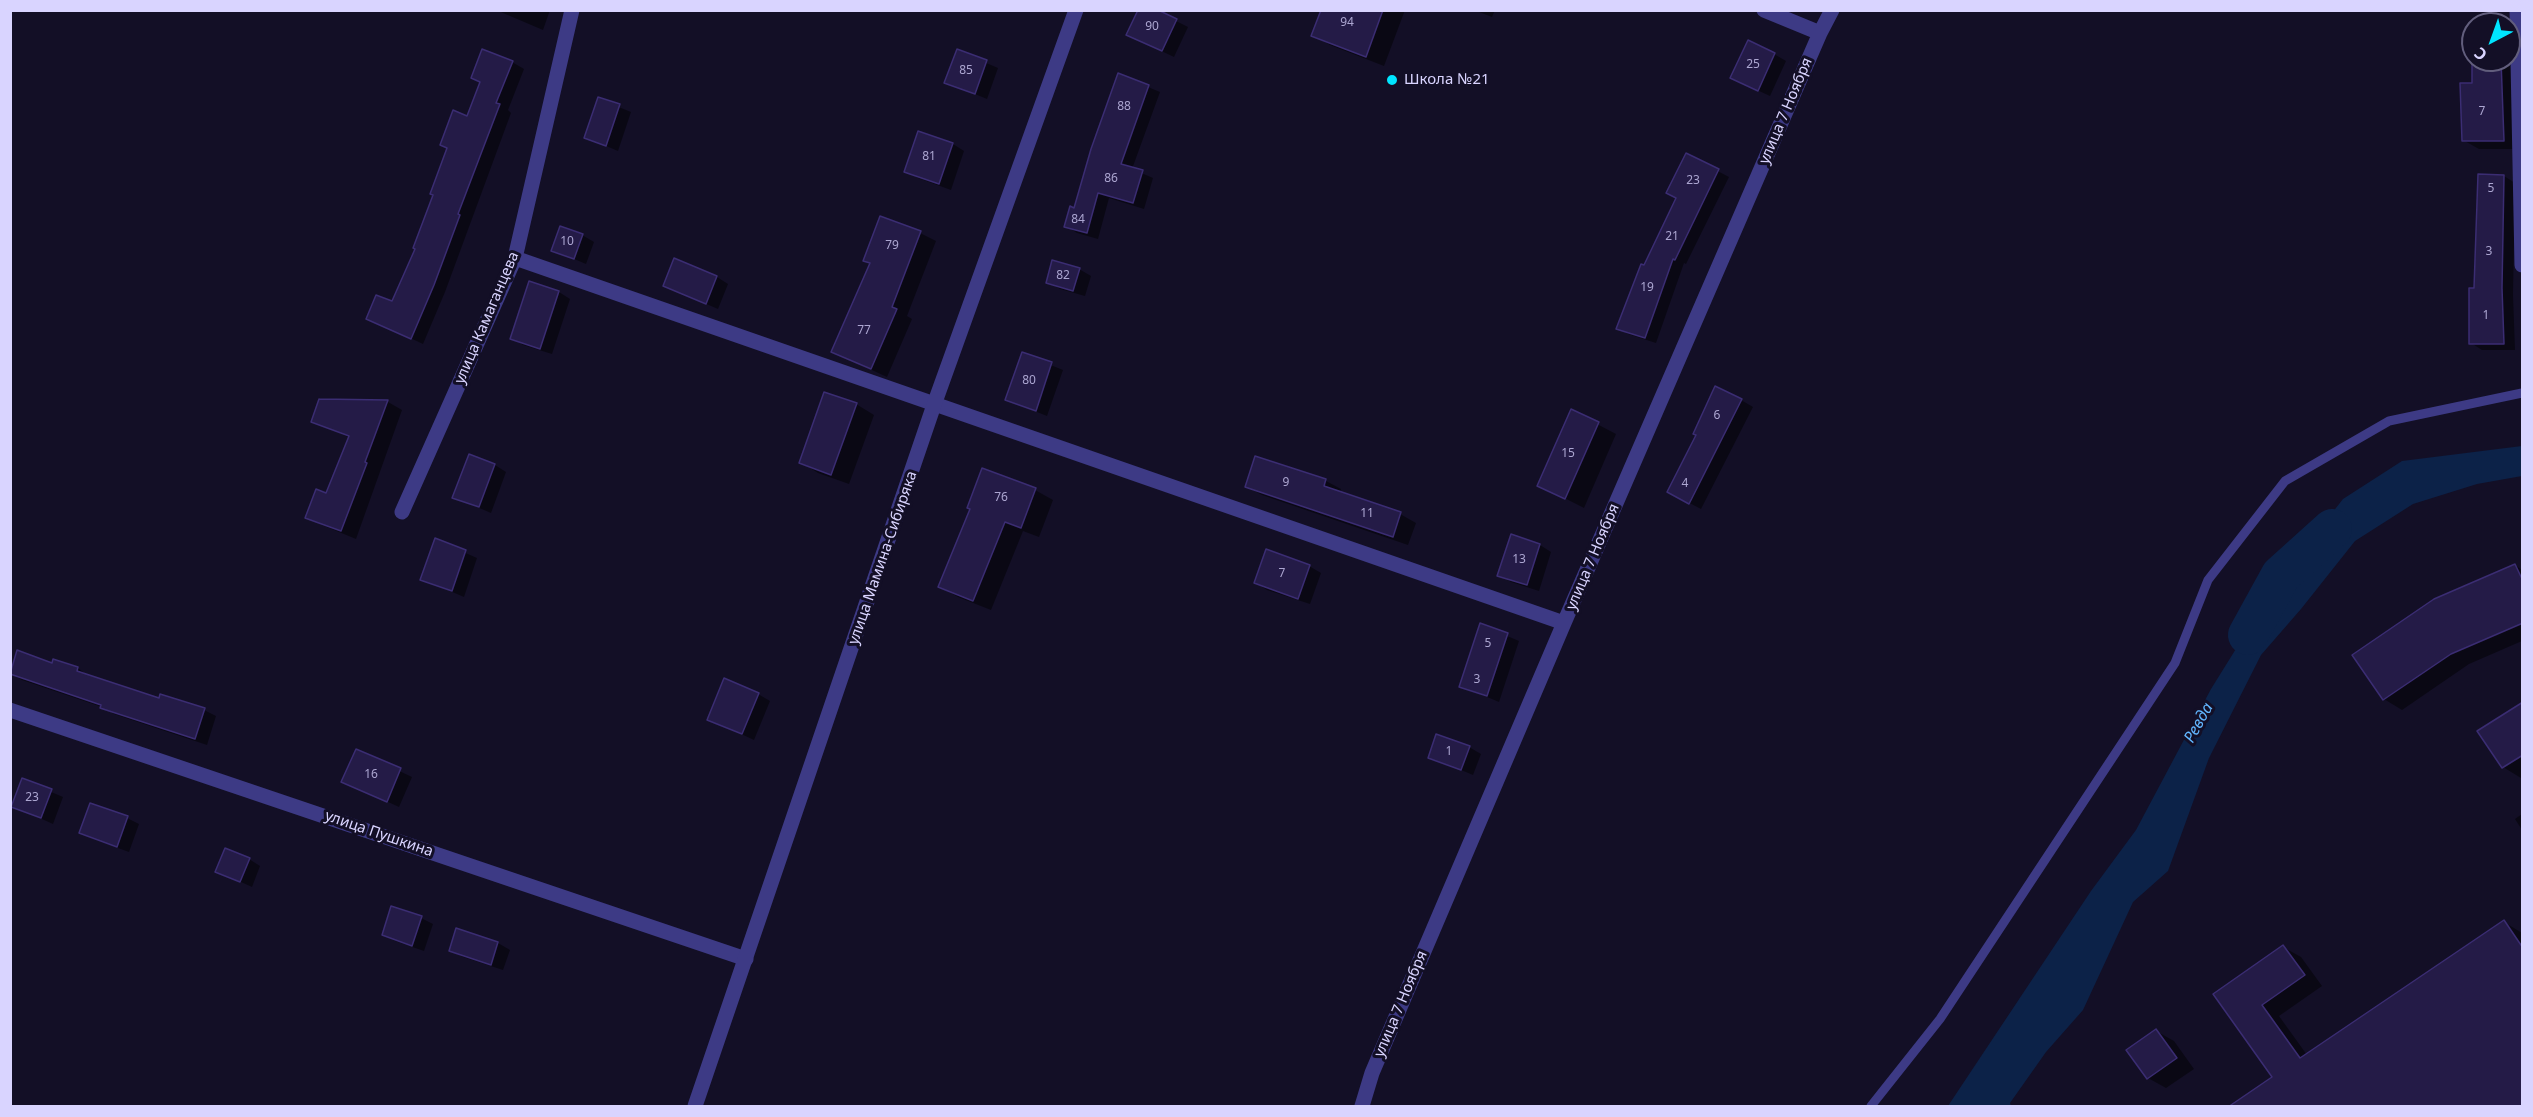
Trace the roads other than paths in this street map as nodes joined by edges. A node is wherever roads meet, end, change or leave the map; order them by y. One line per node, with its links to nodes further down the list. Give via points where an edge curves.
1 (572, 10): 7 (street, улица Камаганцева)
2 (1076, 10): 10 (street, улица Мамина-Сибиряка)
3 (1764, 10): 6 (street)
4 (1832, 10): 6 (street, улица 7 Ноября)
5 (2517, 10): 8 (street)
6 (1820, 33): 12 (street, улица 7 Ноября)
7 (514, 258): 10 (street); 11 (street, улица Камаганцева)
8 (2522, 265)
9 (2523, 393): 17 (lane, via 2390,421 2285,481 2208,580 2175,663 1940,1019)
10 (935, 402): 12 (street); 14 (street, улица Мамина-Сибиряка)
11 (402, 512)
12 (1564, 623): 16 (street, улица 7 Ноября, via 1372,1073)
13 (10, 710): 14 (street, улица Пушкина)
14 (747, 959): 15 (street, улица Мамина-Сибиряка)
15 (695, 1107)
16 (1362, 1107)
17 (1872, 1107)

